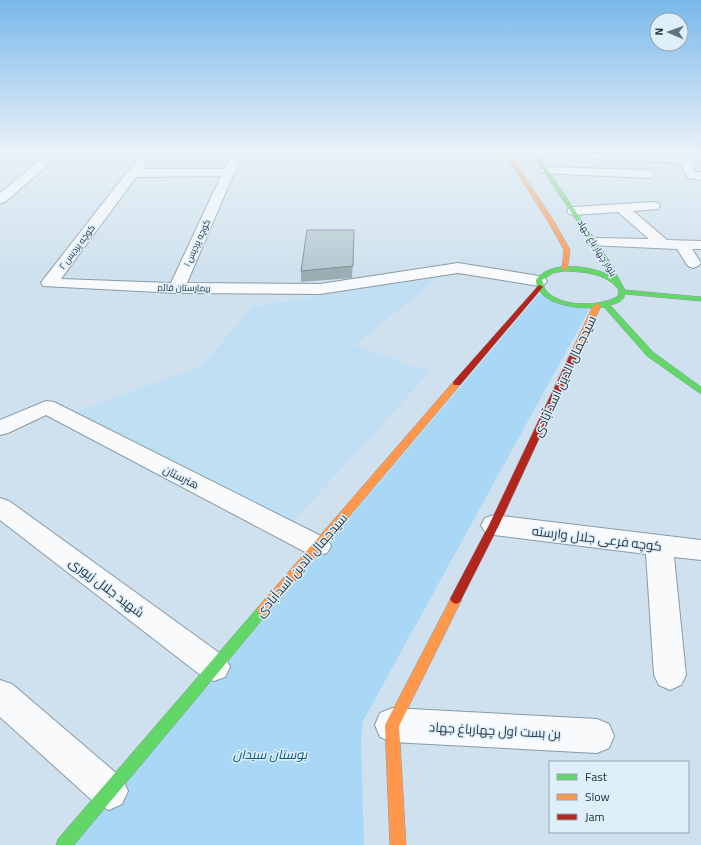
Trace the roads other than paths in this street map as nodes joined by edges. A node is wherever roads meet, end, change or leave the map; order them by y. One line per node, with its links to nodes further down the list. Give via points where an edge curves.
1 (8, 192): 7 (street)
2 (117, 192): 16 (street, کوچه پردیس ۲)
3 (220, 192): 18 (street, کوچه پردیس ۱)
4 (532, 192): 15 (main road, via 567,250)
5 (561, 192): 9 (main road, بلوار چهار باغ جهاد)
6 (640, 193): 8 (street, via 654,206)
7 (0, 199)
8 (622, 209): 9 (street); 11 (street)
9 (574, 211): 10 (main road, بلوار چهار باغ جهاد)
10 (594, 242): 11 (street); 19 (main road, بلوار چهار باغ جهاد)
11 (663, 244): 12 (street)
12 (681, 244): 13 (street); 14 (street)
13 (701, 245)
14 (693, 263)
15 (565, 269): 17 (main road, سیدجمال الدین اسدآبادی, via 547,273 541,277); 19 (main road, سیدجمال الدین اسدآبادی, via 590,271 611,279)
16 (49, 283): 18 (street, بیمارستان قائم)
17 (539, 284): 18 (street, بیمارستان قائم, via 458,268 320,289); 21 (main road, via 545,294 555,300 568,304); 26 (main road, سیدجمال الدین اسدآبادی)
18 (176, 288)
19 (620, 288): 20 (main road); 21 (main road, via 620,299)
20 (701, 299)
21 (602, 306): 22 (main road, via 650,354); 25 (main road, سیدجمال الدین اسدآبادی)
22 (701, 391)
23 (0, 428): 26 (street, هنرستان, via 46,407)
24 (0, 508): 29 (street, شهید جلال زیوری)
25 (494, 525): 27 (street, کوچه فرعی جلال وارسته); 32 (main road, سیدجمال الدین اسدآبادی)
26 (317, 546): 29 (main road, سیدجمال الدین اسدآبادی)
27 (659, 546): 28 (street, کوچه فرعی جلال وارسته); 30 (street)
28 (701, 550)
29 (214, 667): 34 (main road, سیدجمال الدین اسدآبادی)
30 (670, 675)
31 (0, 695): 34 (street)
32 (392, 725): 33 (street, بن بست اول چهارباغ جهاد); 36 (main road, سیدجمال الدین اسدآبادی)
33 (598, 736)
34 (109, 791): 35 (main road, سیدجمال الدین اسدآبادی)
35 (64, 845)
36 (398, 845)

